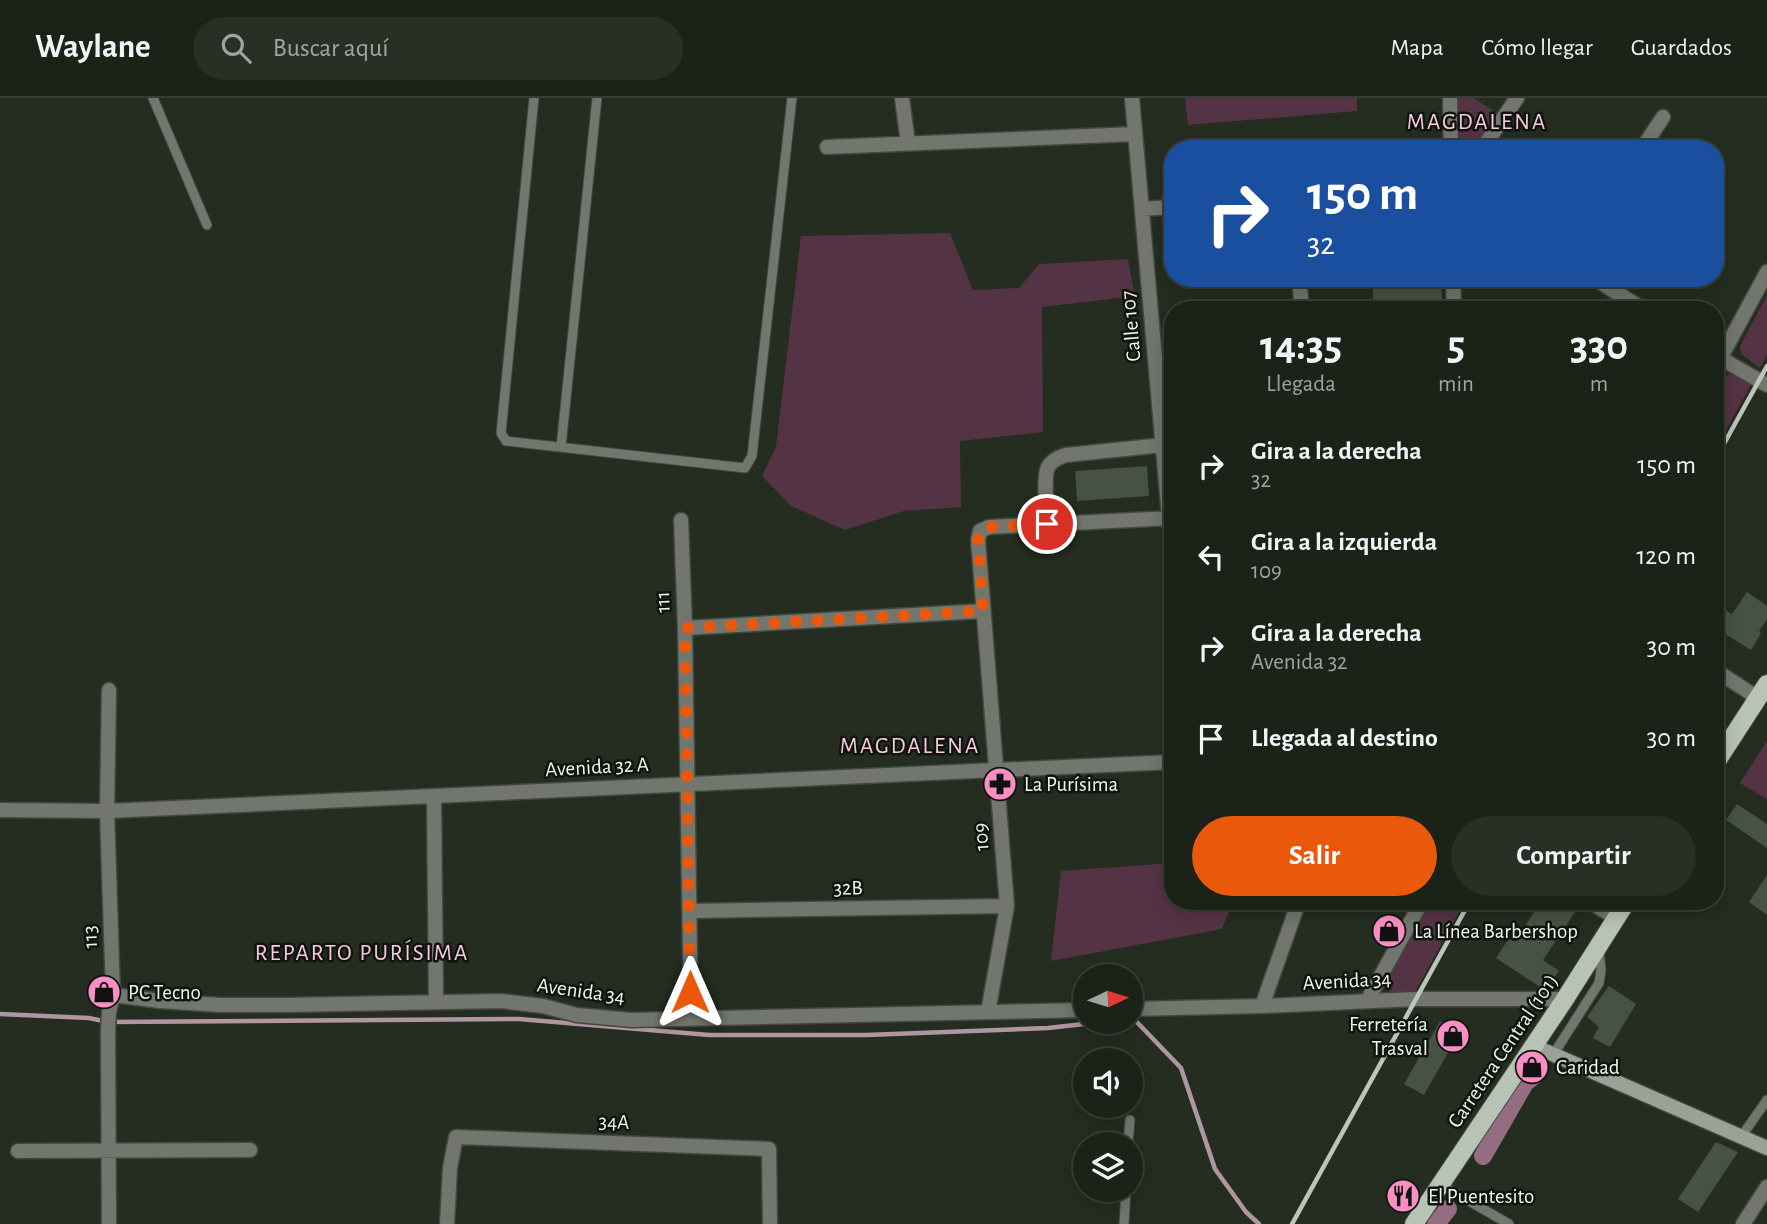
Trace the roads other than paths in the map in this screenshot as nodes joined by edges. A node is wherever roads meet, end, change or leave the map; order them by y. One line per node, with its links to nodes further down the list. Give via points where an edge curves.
1 (153, 98): 18 (lane)
2 (534, 98): 26 (lane, via 501,433 506,441)
3 (597, 98): 26 (lane)
4 (792, 98): 26 (lane, via 752,456 745,468)
5 (902, 98): 14 (street)
6 (1132, 98): 10 (street, Calle 107)
7 (1450, 98): 11 (street)
8 (1517, 98): 12 (street)
9 (1663, 117): 13 (street)
10 (1135, 134): 14 (street); 17 (street, Calle 107)
11 (1451, 140)
12 (1488, 140)
13 (1648, 140)
14 (908, 143): 15 (street)
15 (827, 147)
16 (1164, 208): 17 (street)
17 (1142, 209): 25 (street, Calle 107)
18 (207, 225)
19 (1767, 272): 22 (street)
20 (1608, 287): 21 (street)
21 (1630, 301)
22 (1724, 348)
23 (1724, 364): 24 (street)
24 (1767, 385)
25 (1163, 445): 27 (street, Calle 107); 30 (street, via 1056,458 1046,478)
26 (561, 447)
27 (1164, 454)
28 (1164, 518): 30 (street)
29 (681, 520): 32 (street, 111)
30 (1047, 524): 31 (street, 109, via 980,531)
31 (983, 611): 32 (street); 38 (street, 109)
32 (685, 628): 39 (street, 111)
33 (1724, 674): 35 (street)
34 (109, 690): 42 (street, 113)
35 (1762, 691): 36 (main road)
36 (1724, 750)
37 (1164, 762): 38 (street, Avenida 32 A)
38 (997, 770): 39 (street, Avenida 32 A); 43 (street, 109)
39 (687, 784): 40 (street, Avenida 32 A); 48 (street, 111)
40 (434, 796): 42 (street, Avenida 32 A); 53 (street)
41 (0, 810): 42 (street, Avenida 32 A)
42 (107, 811): 51 (street, 113)
43 (1007, 906): 48 (street, 32B); 58 (street, 109)
44 (1296, 910): 55 (street)
45 (1417, 910): 54 (street)
46 (1603, 910): 49 (street)
47 (1621, 910): 49 (main road, Carretera Central (101))
48 (690, 911): 59 (street, 111)
49 (1616, 918): 50 (main road, Carretera Central (101))
50 (1598, 947): 52 (main road, Carretera Central (101)); 61 (lane, via 1599,983)
51 (113, 995): 53 (street, Avenida 34, via 220,1004); 69 (street, 113, via 108,1031)
52 (1565, 999): 54 (street, Avenida 34); 60 (main road, Carretera Central (101))
53 (436, 1002): 59 (street, Avenida 34, via 501,1001 631,1020)
54 (1367, 1002): 55 (street, Avenida 34)
55 (1262, 1006): 56 (street, Avenida 34)
56 (1143, 1009)
57 (1073, 1010): 58 (street, Avenida 34)
58 (988, 1013): 59 (street, Avenida 34)
59 (691, 1018)
60 (1534, 1046): 61 (street); 70 (main road, Carretera Central (101))
61 (1553, 1055): 65 (street)
62 (1767, 1100): 65 (lane)
63 (1130, 1120): 64 (lane)
64 (1129, 1132)
65 (1741, 1137): 66 (street)
66 (1767, 1149)
67 (250, 1150): 69 (street)
68 (18, 1151): 69 (street)
69 (109, 1151): 73 (street, 113)
70 (1441, 1185): 77 (main road, Carretera Central (101)); 78 (lane)
71 (1767, 1187): 79 (street)
72 (1125, 1202): 76 (lane)
73 (109, 1224)
74 (447, 1224): 75 (street, 34A, via 456,1137 769,1149)
75 (770, 1224)
76 (1124, 1224)
77 (1414, 1224)
78 (1510, 1224)
79 (1743, 1224)

